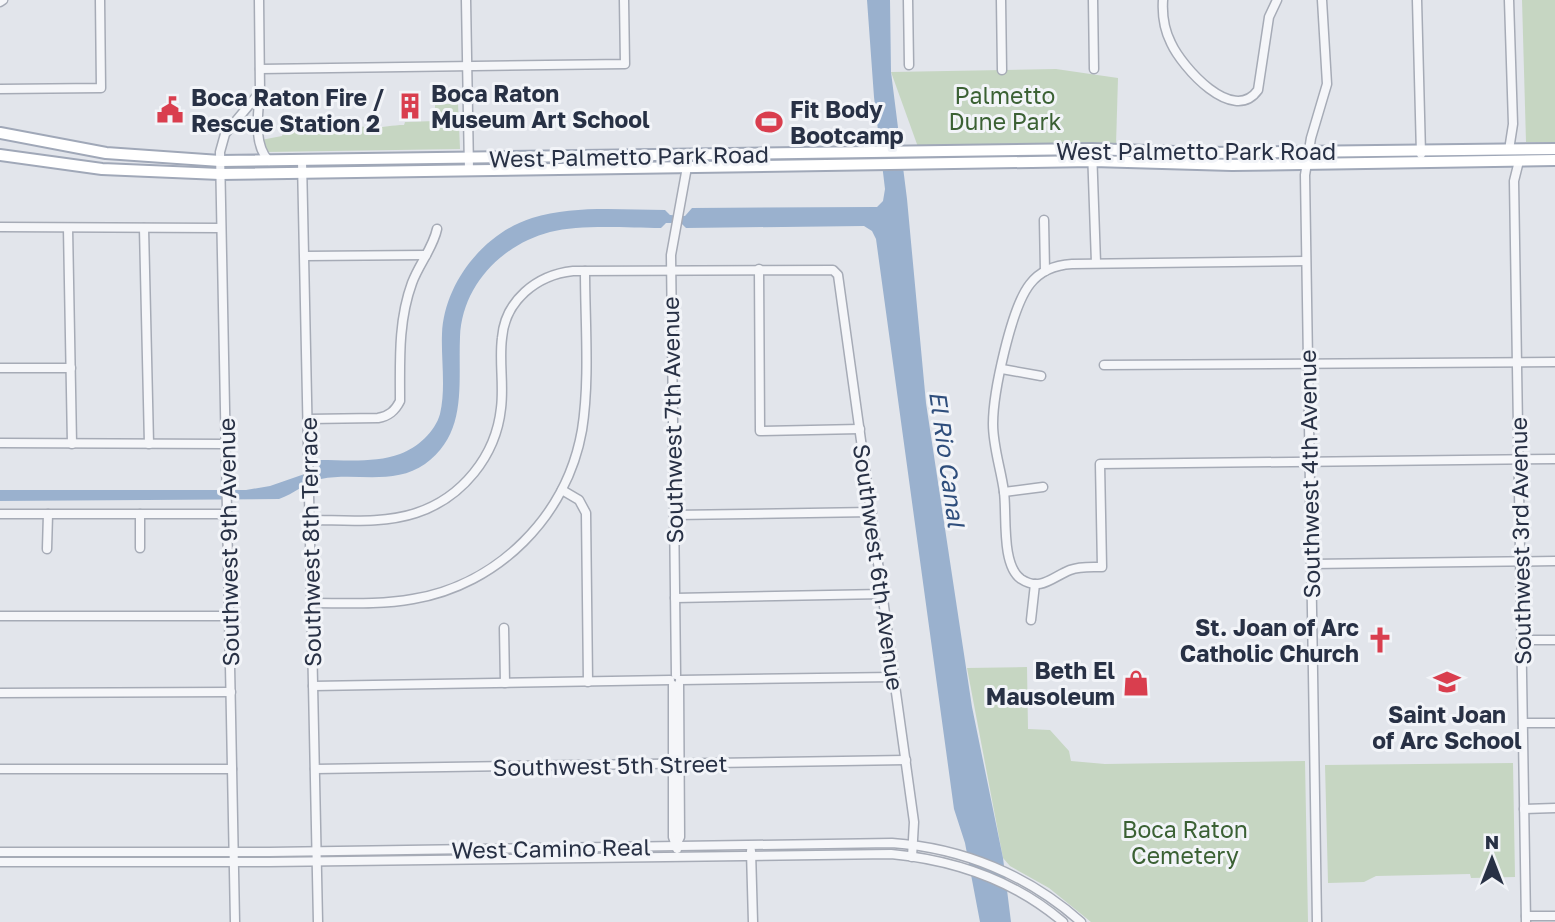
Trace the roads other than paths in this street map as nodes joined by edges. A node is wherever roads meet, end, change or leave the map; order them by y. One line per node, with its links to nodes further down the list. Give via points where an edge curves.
1 (100, 0): 18 (street, via 101,88)
2 (259, 0): 15 (street)
3 (466, 0): 14 (street)
4 (624, 0): 14 (street, via 625,64)
5 (908, 0): 13 (street)
6 (1001, 0): 17 (street)
7 (1093, 0): 16 (street)
8 (1163, 0): 9 (street, via 1166,31 1181,61 1210,89 1241,101 1258,90 1269,17)
9 (1277, 0)
10 (1322, 0): 29 (street, Southwest 4th Avenue, via 1327,85)
11 (1418, 0): 28 (street)
12 (1509, 0): 22 (street, via 1513,124)
13 (909, 65)
14 (468, 66): 15 (street); 36 (street)
15 (260, 69): 19 (street)
16 (1094, 69)
17 (1002, 70)
18 (0, 89)
19 (260, 92): 31 (street, Southwest 9th Avenue, via 225,134); 34 (street, via 259,143)
20 (0, 133): 31 (main road, West Palmetto Park Road, via 106,153)
21 (1093, 149): 25 (main road, West Palmetto Park Road); 29 (main road, West Palmetto Park Road); 35 (street)
22 (1509, 149): 23 (main road, West Palmetto Park Road); 28 (main road, West Palmetto Park Road); 32 (main road)
23 (1539, 149): 24 (main road, West Palmetto Park Road); 33 (main road)
24 (1555, 149)
25 (788, 153): 26 (main road, West Palmetto Park Road); 37 (main road, via 781,160 752,161)
26 (733, 154): 36 (main road, West Palmetto Park Road); 39 (main road, via 691,160)
27 (0, 156): 40 (main road, West Palmetto Park Road, via 102,169)
28 (1421, 156): 29 (main road, West Palmetto Park Road); 32 (main road, West Palmetto Park Road)
29 (1308, 157): 35 (main road, West Palmetto Park Road, via 1222,164); 49 (street, Southwest 4th Avenue)
30 (1555, 160): 33 (main road, West Palmetto Park Road)
31 (220, 161): 34 (main road, West Palmetto Park Road); 40 (street, Southwest 9th Avenue)
32 (1484, 161): 33 (main road, West Palmetto Park Road)
33 (1519, 161): 55 (street, Southwest 3rd Avenue, via 1514,181)
34 (269, 162): 38 (main road, West Palmetto Park Road)
35 (1093, 162): 37 (main road, West Palmetto Park Road); 50 (street)
36 (469, 164): 38 (main road, West Palmetto Park Road); 39 (main road, West Palmetto Park Road)
37 (745, 166): 39 (main road, West Palmetto Park Road)
38 (302, 167): 40 (main road, West Palmetto Park Road); 48 (street, Southwest 8th Terrace)
39 (687, 167): 52 (street, Southwest 7th Avenue)
40 (220, 174): 45 (street, Southwest 9th Avenue)
41 (1044, 220): 54 (street)
42 (0, 227): 43 (street)
43 (68, 228): 44 (street); 60 (street)
44 (145, 228): 45 (street); 67 (street)
45 (221, 228): 68 (street, Southwest 9th Avenue)
46 (437, 229): 47 (street)
47 (426, 255): 48 (street); 63 (street, via 412,281 404,311 400,401 392,413 378,418)
48 (305, 256): 63 (street, Southwest 8th Terrace)
49 (1305, 261): 50 (street); 57 (street, Southwest 4th Avenue)
50 (1096, 263): 54 (street, via 1065,264)
51 (759, 269): 52 (street); 64 (street, Southwest 6th Avenue, via 826,268 839,278); 64 (street, via 760,431)
52 (671, 270): 53 (street); 80 (street, Southwest 7th Avenue)
53 (585, 271): 73 (street, via 583,420); 81 (street, via 553,275 529,288 515,303 501,341 501,407 496,434 467,482 439,503 414,514)
54 (1045, 271): 61 (street, via 1022,297)
55 (1517, 362): 56 (street); 57 (street); 69 (street, Southwest 3rd Avenue)
56 (1555, 362)
57 (1307, 364): 58 (street); 71 (street, Southwest 4th Avenue)
58 (1104, 365)
59 (0, 368): 60 (street)
60 (71, 368): 66 (street)
61 (1002, 369): 62 (street); 74 (street, via 993,423)
62 (1041, 376)
63 (308, 419): 81 (street, Southwest 8th Terrace)
64 (860, 429): 75 (street, Southwest 6th Avenue)
65 (0, 443): 66 (street)
66 (72, 443): 67 (street)
67 (149, 443): 68 (street)
68 (226, 443): 79 (street, Southwest 9th Avenue)
69 (1519, 459): 70 (street); 71 (street); 85 (street, Southwest 3rd Avenue)
70 (1555, 459)
71 (1309, 462): 86 (street, Southwest 4th Avenue); 87 (street, via 1100,464 1102,567 1073,569 1049,583)
72 (1043, 487): 74 (street)
73 (562, 490): 90 (street, via 521,545 465,583 401,601); 99 (street, via 579,500 586,513)
74 (1004, 492): 87 (street, via 1009,564 1017,575)
75 (872, 512): 80 (street); 88 (street, Southwest 6th Avenue)
76 (0, 514): 77 (street)
77 (47, 514): 78 (street); 83 (street)
78 (140, 514): 79 (street); 82 (street)
79 (227, 514): 92 (street, Southwest 9th Avenue)
80 (674, 515): 89 (street, Southwest 7th Avenue)
81 (310, 520): 90 (street, Southwest 8th Terrace)
82 (141, 548)
83 (47, 549)
84 (1555, 561): 85 (street)
85 (1520, 562): 86 (street); 95 (street, Southwest 3rd Avenue)
86 (1311, 564): 137 (street, Southwest 4th Avenue)
87 (1035, 584): 93 (street)
88 (883, 594): 89 (street); 97 (street, Southwest 6th Avenue)
89 (675, 598): 98 (street, Southwest 7th Avenue)
90 (312, 603): 101 (street, Southwest 8th Terrace)
91 (0, 616): 92 (street)
92 (229, 616): 102 (street, Southwest 9th Avenue)
93 (1031, 620)
94 (504, 628): 100 (street)
95 (1522, 640): 96 (street); 104 (street, Southwest 3rd Avenue)
96 (1555, 640)
97 (894, 677): 98 (street); 106 (street, Southwest 6th Avenue)
98 (676, 681): 99 (street); 107 (street, Southwest 7th Avenue)
99 (588, 682): 100 (street)
100 (505, 683): 101 (street)
101 (313, 686): 110 (street, Southwest 8th Terrace)
102 (231, 692): 103 (street); 109 (street, Southwest 9th Avenue)
103 (0, 693)
104 (1523, 723): 105 (street); 111 (street, Southwest 3rd Avenue)
105 (1555, 723)
106 (906, 760): 107 (street, Southwest 5th Street); 114 (street, Southwest 6th Avenue)
107 (677, 764): 110 (street, Southwest 5th Street); 115 (street, Southwest 7th Avenue)
108 (0, 769): 109 (street)
109 (232, 769): 120 (street, Southwest 9th Avenue)
110 (315, 769): 117 (street, Southwest 8th Terrace)
111 (1524, 808): 112 (street); 131 (street, Southwest 3rd Avenue)
112 (1555, 808)
113 (751, 844): 114 (street, West Camino Real); 115 (street, West Camino Real); 121 (street)
114 (914, 845): 122 (street, Southwest 6th Avenue); 123 (street, West Camino Real)
115 (677, 848): 116 (street, West Camino Real); 121 (street, West Camino Real); 124 (street, West Camino Real)
116 (488, 849): 117 (street, West Camino Real); 124 (street)
117 (317, 851): 120 (street, West Camino Real); 125 (street, Southwest 8th Terrace)
118 (0, 852): 119 (street, West Camino Real)
119 (50, 852): 120 (street, West Camino Real); 127 (street)
120 (234, 852): 128 (street, Southwest 9th Avenue)
121 (751, 855): 122 (street, West Camino Real); 134 (street)
122 (912, 856): 129 (street, West Camino Real)
123 (966, 856): 129 (street); 136 (street, West Camino Real, via 1041,891)
124 (488, 859): 125 (street, West Camino Real)
125 (317, 861): 128 (street, West Camino Real); 133 (street, Southwest 8th Terrace)
126 (0, 862): 127 (street, West Camino Real)
127 (50, 862): 128 (street, West Camino Real)
128 (234, 862): 132 (street, Southwest 9th Avenue)
129 (953, 864): 135 (street, West Camino Real, via 1011,888)
130 (1555, 916): 131 (street)
131 (1526, 919)
132 (235, 922)
133 (318, 922)
134 (753, 922)
135 (1063, 922)
136 (1082, 922)
137 (1317, 922)

